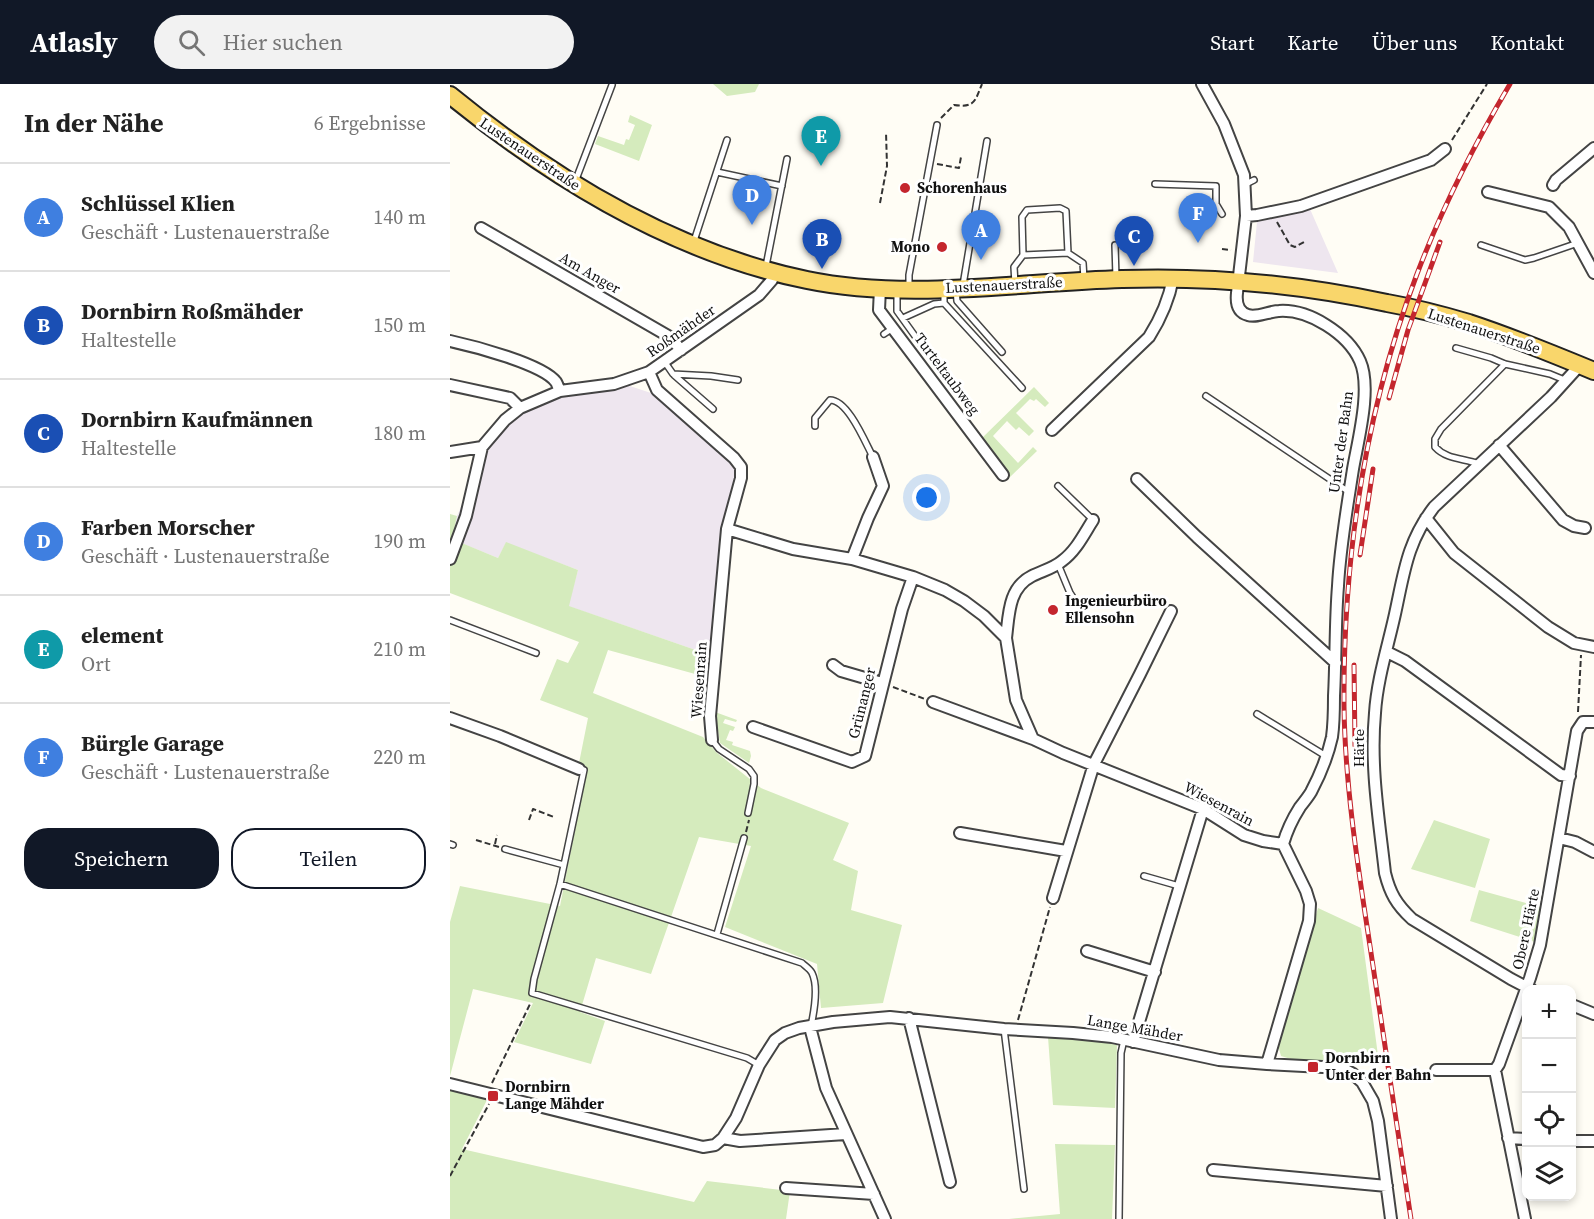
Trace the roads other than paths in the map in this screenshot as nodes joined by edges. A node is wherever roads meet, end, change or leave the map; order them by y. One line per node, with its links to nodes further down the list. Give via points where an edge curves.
1 (1202, 84): 17 (street, via 1249,183)
2 (612, 85): 12 (lane)
3 (450, 95): 12 (main road, Lustenauerstraße, via 502,137)
4 (936, 125): 32 (lane, via 909,275)
5 (727, 140): 10 (lane)
6 (987, 141): 33 (lane)
7 (1594, 148): 13 (street)
8 (1445, 149): 17 (street, via 1431,160 1301,206)
9 (787, 159): 14 (lane)
10 (717, 172): 14 (lane); 22 (lane)
11 (1155, 184): 16 (lane, via 1216,186 1216,204)
12 (574, 185): 22 (main road, Lustenauerstraße)
13 (1553, 185)
14 (782, 186): 25 (lane)
15 (1488, 192): 19 (street, via 1549,207)
16 (1222, 214)
17 (1246, 216): 30 (street)
18 (481, 228): 37 (street, Am Anger, via 670,337)
19 (1578, 243): 20 (lane, via 1525,260); 26 (street)
20 (1481, 244)
21 (1115, 245): 28 (lane)
22 (693, 246): 25 (main road, Lustenauerstraße)
23 (1068, 253): 24 (lane); 24 (lane, via 1066,211 1060,208 1027,210 1022,217); 29 (lane, via 1083,263)
24 (1023, 255): 31 (lane, via 1014,267)
25 (769, 271): 32 (main road, Lustenauerstraße, via 810,281); 37 (street, Roßmähder, via 772,280 759,295)
26 (1594, 273)
27 (1173, 278): 28 (main road, Lustenauerstraße); 30 (main road, Lustenauerstraße); 54 (street, via 1167,304 1149,337)
28 (1116, 279): 29 (main road, Lustenauerstraße)
29 (1084, 280): 31 (main road, Lustenauerstraße)
30 (1238, 280): 42 (main road, Lustenauerstraße, via 1290,285 1422,310 1500,334); 63 (street, Unter der Bahn, via 1236,302 1244,313 1280,310 1315,319 1338,333 1360,361 1364,404)
31 (1015, 284): 33 (main road, Lustenauerstraße)
32 (895, 289): 33 (main road, Lustenauerstraße); 34 (lane, via 897,311); 60 (street, Turteltaubweg, via 879,310 888,331)
33 (952, 292): 34 (lane); 39 (lane); 48 (lane)
34 (903, 318): 38 (lane)
35 (450, 341): 49 (street, via 481,348 545,373 557,382)
36 (1456, 348): 41 (lane)
37 (681, 350): 40 (street, Roßmähder)
38 (925, 350)
39 (1002, 352)
40 (664, 361): 43 (street, Roßmähder); 44 (lane)
41 (1505, 364): 46 (lane); 59 (lane, via 1435,439 1441,454)
42 (1587, 368): 46 (street, Härte)
43 (649, 372): 49 (street, Roßmähder, via 614,384); 67 (street, Wiesenrain, via 657,390 741,467)
44 (673, 374): 45 (lane); 52 (lane)
45 (738, 380)
46 (1567, 381): 55 (street, Härte)
47 (450, 385): 51 (street, via 510,398)
48 (1022, 388)
49 (560, 391): 51 (street, Roßmähder)
50 (1206, 396): 63 (lane)
51 (520, 408): 56 (street, Roßmähder)
52 (713, 410)
53 (815, 426): 58 (lane, via 815,418 830,400 836,400 855,422)
54 (1052, 430)
55 (1499, 446): 59 (street, Härte); 66 (street, via 1563,520)
56 (482, 447): 57 (street); 69 (street, Roßmähder, via 466,516)
57 (450, 452)
58 (873, 458): 68 (street, via 883,486)
59 (1479, 464): 64 (street, Härte)
60 (1003, 475)
61 (1137, 479): 79 (street)
62 (1058, 486): 65 (lane)
63 (1349, 492): 79 (street, Unter der Bahn, via 1338,585)
64 (1426, 518): 76 (street, via 1454,553 1548,627 1574,643); 77 (street, Härte, via 1410,550)
65 (1093, 520): 70 (street, via 1071,554)
66 (1585, 528)
67 (727, 529): 68 (street, via 793,549); 88 (street, Wiesenrain, via 710,716)
68 (852, 559): 71 (street)
69 (450, 560)
70 (1058, 564): 72 (lane); 75 (street, via 1018,586)
71 (913, 577): 75 (street, via 964,601); 81 (street, Grünanger)
72 (1078, 605)
73 (1171, 611): 90 (street)
74 (450, 620): 78 (lane)
75 (1006, 638): 87 (street, via 1016,700)
76 (1594, 647)
77 (1387, 652): 92 (street, via 1405,661 1561,775); 110 (street, Härte, via 1377,697 1373,751 1374,788 1388,886 1401,909 1412,919)
78 (536, 653)
79 (1336, 663): 89 (street, Unter der Bahn, via 1333,732)
80 (833, 665): 81 (street)
81 (882, 683): 86 (street, Grünanger, via 865,756 852,762)
82 (933, 702): 87 (street, Wiesenrain)
83 (1257, 714): 89 (lane)
84 (450, 718): 91 (street)
85 (1588, 722): 92 (street, Obere Härte, via 1577,730)
86 (753, 727)
87 (1033, 739): 90 (street, Wiesenrain)
88 (712, 740): 94 (lane, Wiesenrain, via 754,776)
89 (1326, 756): 98 (street, Unter der Bahn)
90 (1094, 764): 93 (street, Wiesenrain); 100 (street)
91 (579, 769): 102 (lane, via 584,770)
92 (1570, 776): 97 (street, Obere Härte)
93 (1203, 809): 98 (street, Wiesenrain, via 1244,835); 105 (street)
94 (748, 813)
95 (960, 833): 100 (street)
96 (744, 838): 107 (lane)
97 (1559, 838): 101 (street); 111 (street, Obere Härte)
98 (1283, 844): 119 (street, via 1306,891 1309,921)
99 (506, 849): 102 (lane)
100 (1066, 851): 106 (street)
101 (1594, 852)
102 (564, 865): 104 (lane)
103 (1144, 876): 105 (lane)
104 (560, 884): 107 (lane); 120 (lane, via 532,993 747,1058)
105 (1179, 886): 109 (street)
106 (1053, 898)
107 (717, 934): 116 (lane, via 802,963 812,972 815,1009)
108 (1087, 951): 109 (street)
109 (1155, 972): 118 (street)
110 (1524, 985)
111 (1530, 985)
112 (1522, 1005): 122 (street, Obere Härte)
113 (1576, 1007): 114 (street)
114 (1594, 1014)
115 (909, 1018): 116 (street, Lange Mähder, via 865,1018); 117 (street, Lange Mähder); 131 (street)
116 (810, 1027): 120 (street, Lange Mähder, via 785,1033 775,1040); 124 (street, via 826,1088)
117 (1009, 1030): 118 (street, Lange Mähder); 134 (lane)
118 (1128, 1041): 119 (street, Lange Mähder, via 1219,1060); 137 (lane, via 1121,1053)
119 (1267, 1064): 132 (street, Lange Mähder, via 1342,1068 1362,1082 1378,1121)
120 (759, 1065): 125 (street, Lange Mähder)
121 (1436, 1070): 122 (street)
122 (1495, 1070): 126 (street)
123 (450, 1084): 125 (street, via 703,1148)
124 (846, 1134): 125 (street, via 740,1141); 135 (street)
125 (723, 1138)
126 (1508, 1138): 127 (street); 139 (street)
127 (1522, 1139)
128 (1576, 1141): 129 (street)
129 (1594, 1141)
130 (1213, 1170): 132 (street)
131 (950, 1182)
132 (1387, 1186): 138 (street)
133 (786, 1188): 135 (street)
134 (1024, 1189)
135 (874, 1194): 136 (street)
136 (885, 1219)
137 (1119, 1219)
138 (1391, 1219)
139 (1525, 1219)

